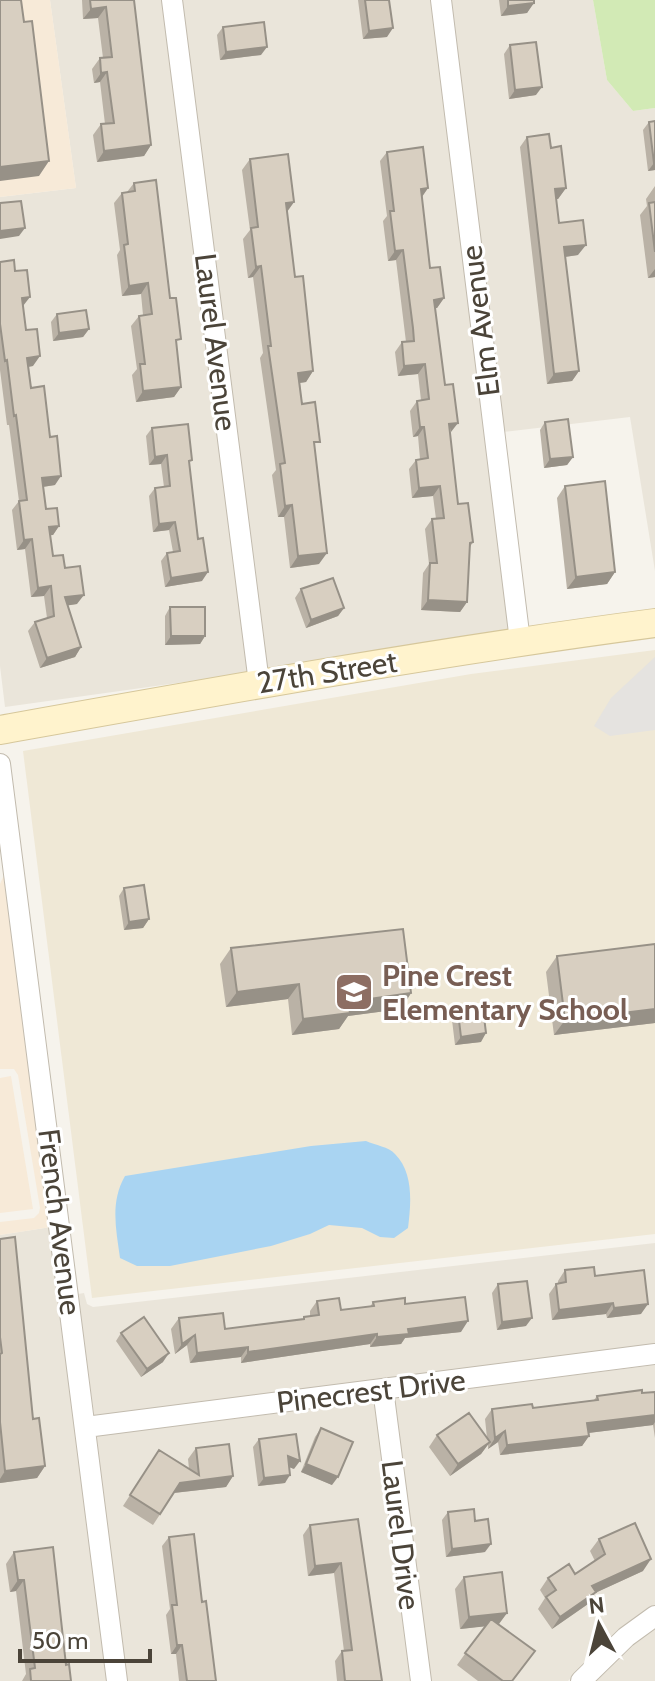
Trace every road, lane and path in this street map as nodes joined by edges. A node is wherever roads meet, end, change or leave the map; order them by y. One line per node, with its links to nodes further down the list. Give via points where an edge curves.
1 (172, 0): 5 (street, Laurel Avenue)
2 (441, 0): 4 (street, Elm Avenue)
3 (655, 623): 4 (main road, 27th Street)
4 (520, 641): 5 (main road, 27th Street)
5 (259, 683): 6 (main road, 27th Street)
6 (0, 730)
7 (0, 764): 10 (street, French Avenue)
8 (655, 1354): 9 (street, Pinecrest Drive)
9 (383, 1389): 10 (street, Pinecrest Drive); 13 (street, Laurel Drive)
10 (86, 1427): 12 (street, French Avenue)
11 (655, 1616): 14 (street)
12 (117, 1681)
13 (421, 1681)
14 (581, 1681)

